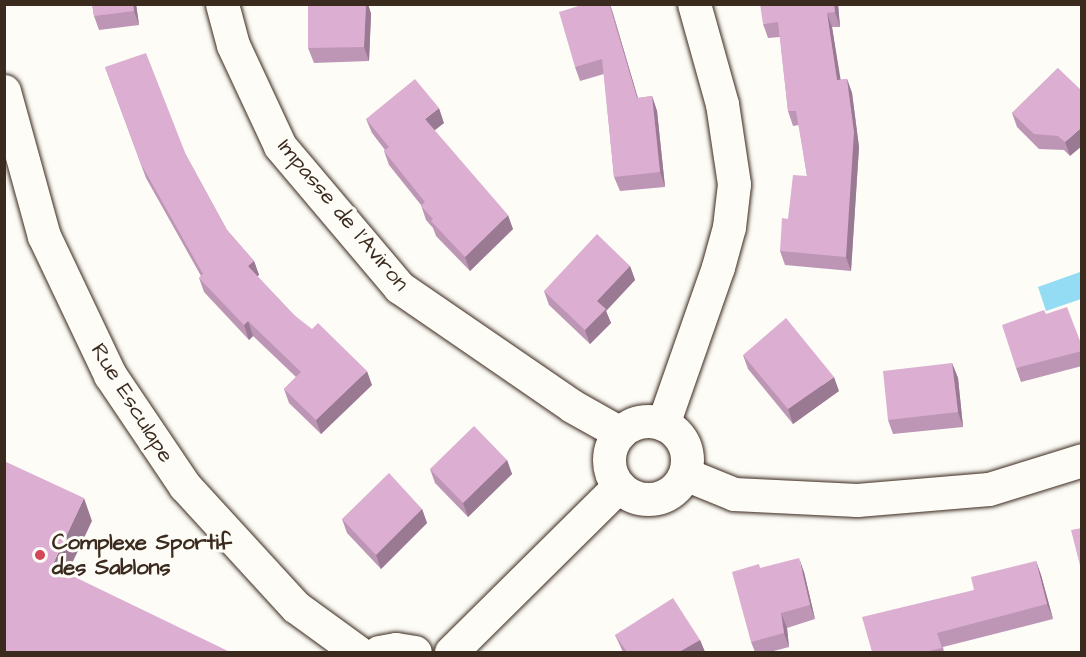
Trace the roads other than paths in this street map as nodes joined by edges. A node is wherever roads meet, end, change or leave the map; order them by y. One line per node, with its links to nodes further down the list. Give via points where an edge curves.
1 (222, 4): 5 (street, Impasse de l'Aviron, via 233,45 280,146 399,286 572,406)
2 (694, 4): 4 (street, via 722,104 734,184 729,227 718,267)
3 (4, 91): 9 (street, Rue Esculape, via 44,236 110,375 185,486 296,607)
4 (663, 424): 5 (street, via 640,421); 7 (street, via 682,439)
5 (620, 433): 8 (street, via 613,442 609,465)
6 (1082, 459): 7 (street, via 989,489 857,500 734,494)
7 (685, 474): 8 (street, via 678,485 655,499 630,494)
8 (619, 486): 12 (street)
9 (358, 652)
10 (379, 652): 11 (street)
11 (415, 652)
12 (451, 652)

